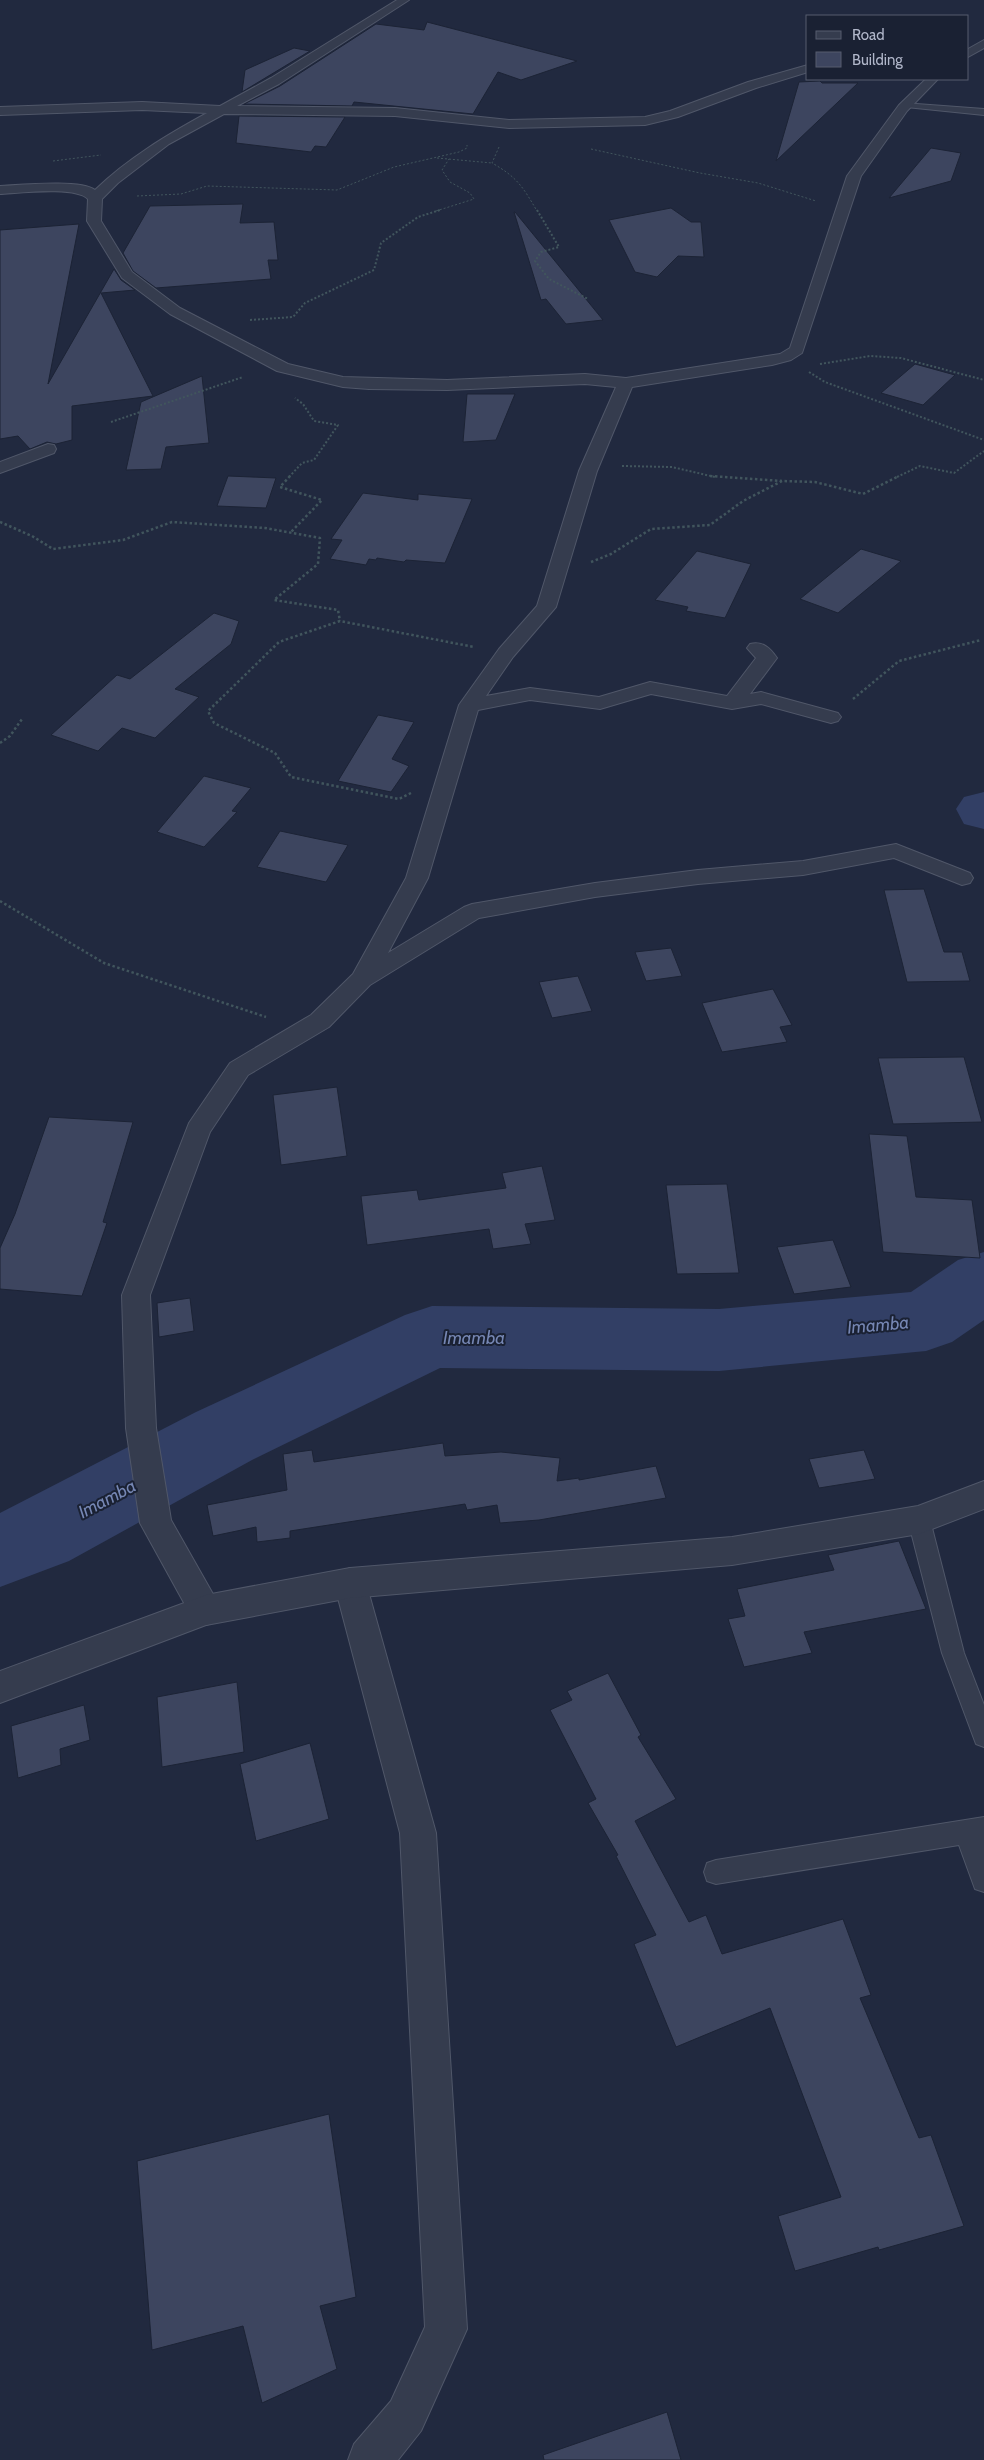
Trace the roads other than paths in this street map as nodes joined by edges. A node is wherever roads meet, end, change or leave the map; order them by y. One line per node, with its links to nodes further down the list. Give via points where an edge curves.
1 (404, 0): 7 (street, via 275,81)
2 (984, 43): 3 (street)
3 (969, 53)
4 (806, 69): 7 (street, via 645,121 509,124 395,112)
5 (931, 80): 6 (street)
6 (906, 105): 9 (lane); 12 (street, via 854,176 794,362)
7 (222, 110): 8 (street, via 142,106); 11 (street, via 154,149)
8 (0, 111)
9 (984, 112)
10 (0, 190): 11 (street, via 65,188 88,191)
11 (94, 198): 12 (street, via 94,221 127,275 175,311 277,365 343,382 369,384 447,385 585,379)
12 (626, 383): 17 (street, via 591,466 546,607 506,653)
13 (48, 449): 14 (street)
14 (0, 468)
15 (757, 648): 16 (street, via 767,658)
16 (732, 703): 17 (street, via 650,688 600,703 530,694); 18 (street, via 761,698)
17 (469, 705): 20 (street, via 417,878)
18 (831, 718)
19 (962, 878): 20 (street, via 896,851 803,868 595,890 472,912)
20 (362, 980): 24 (street, via 320,1021 239,1070 198,1130 136,1295 141,1428 156,1523)
21 (984, 1495): 22 (street)
22 (920, 1520): 23 (street, via 732,1551); 26 (lane, via 953,1653)
23 (350, 1583): 24 (street); 30 (street, via 418,1833 446,2329 406,2416)
24 (206, 1610): 25 (street)
25 (0, 1687)
26 (984, 1736)
27 (975, 1830): 28 (lane); 29 (lane)
28 (716, 1872)
29 (984, 1880)
30 (370, 2460)

